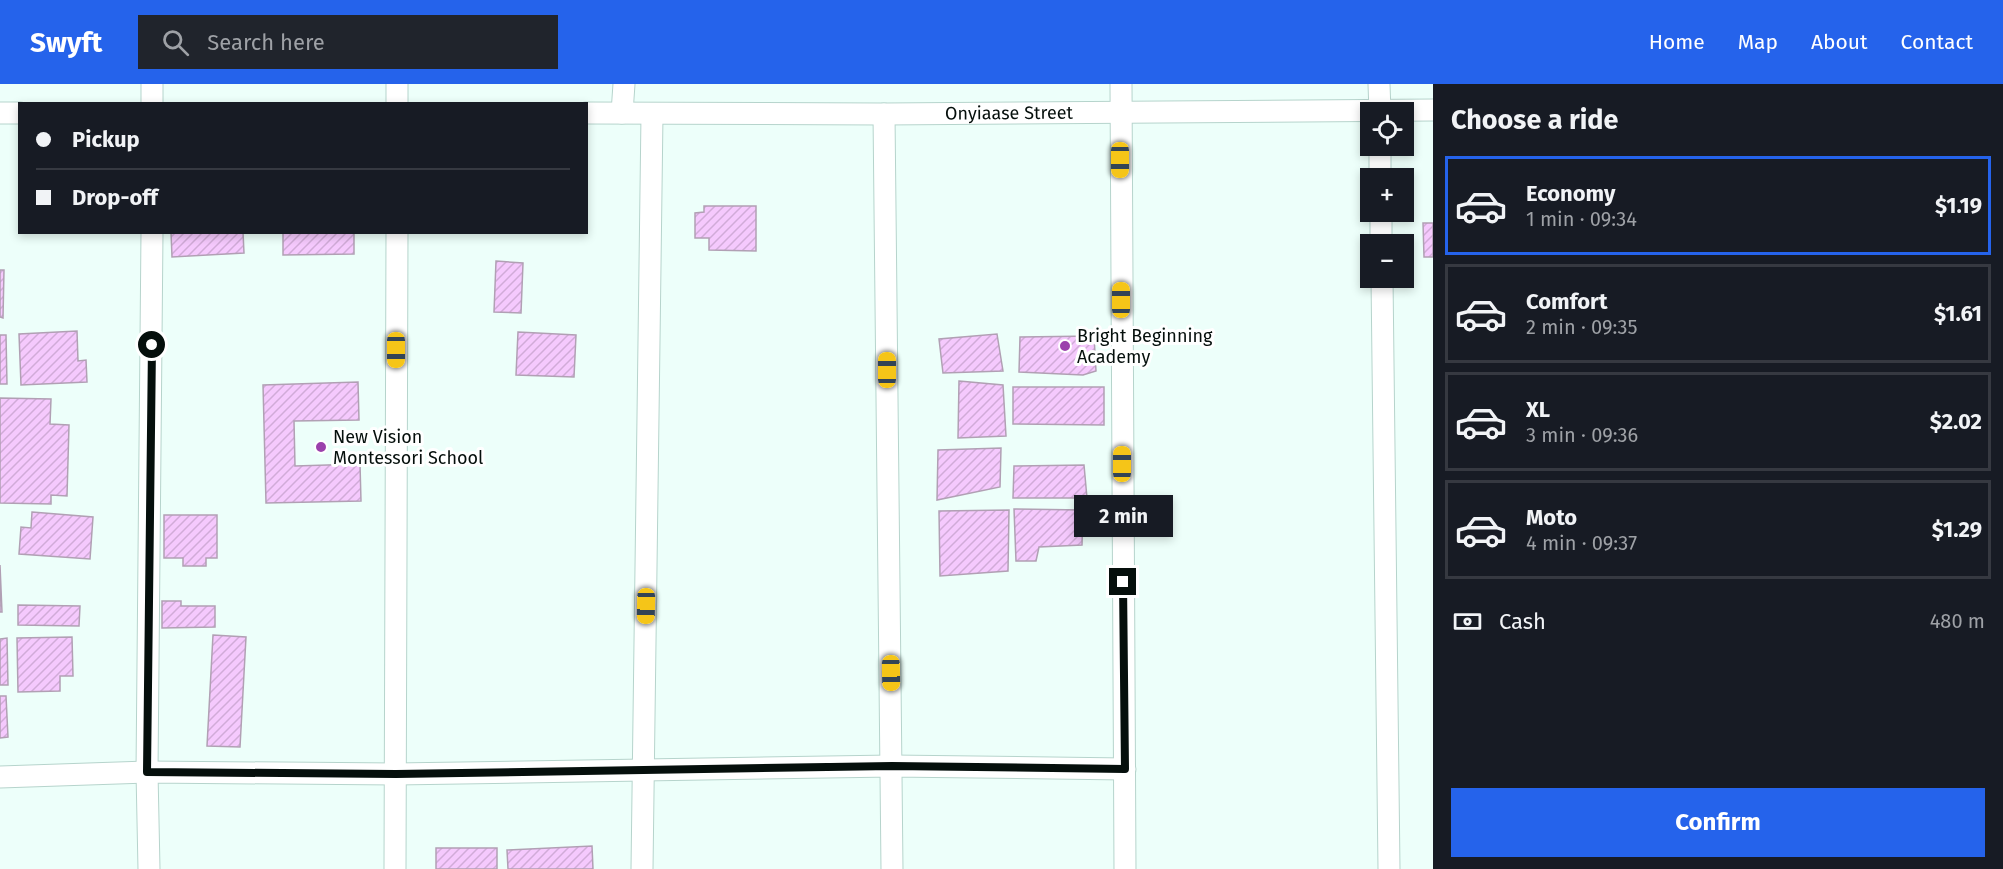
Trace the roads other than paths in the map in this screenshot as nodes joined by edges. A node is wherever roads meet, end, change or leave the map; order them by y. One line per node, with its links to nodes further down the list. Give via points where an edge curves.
1 (152, 84): 6 (street)
2 (397, 84): 7 (street)
3 (624, 84): 15 (street)
4 (1121, 84): 16 (street)
5 (1379, 84): 8 (street)
6 (152, 102)
7 (397, 102)
8 (1380, 102)
9 (1414, 110): 10 (street, Onyiaase Street)
10 (1433, 110)
11 (1360, 111): 16 (street, Onyiaase Street)
12 (0, 112): 13 (street)
13 (18, 113)
14 (588, 113): 15 (street, Onyiaase Street)
15 (622, 113): 18 (street, Onyiaase Street)
16 (1120, 113): 17 (street, Onyiaase Street); 23 (street)
17 (884, 114): 18 (street, Onyiaase Street); 22 (street)
18 (652, 115): 24 (street)
19 (152, 234): 25 (street)
20 (397, 234): 26 (street)
21 (1382, 288): 33 (street)
22 (892, 766): 23 (street); 24 (street); 31 (street)
23 (1125, 769): 32 (street)
24 (645, 770): 26 (street); 30 (street)
25 (147, 772): 26 (street); 27 (street); 28 (street)
26 (396, 774): 29 (street)
27 (0, 777)
28 (149, 869)
29 (395, 869)
30 (642, 869)
31 (892, 869)
32 (1125, 869)
33 (1389, 869)

